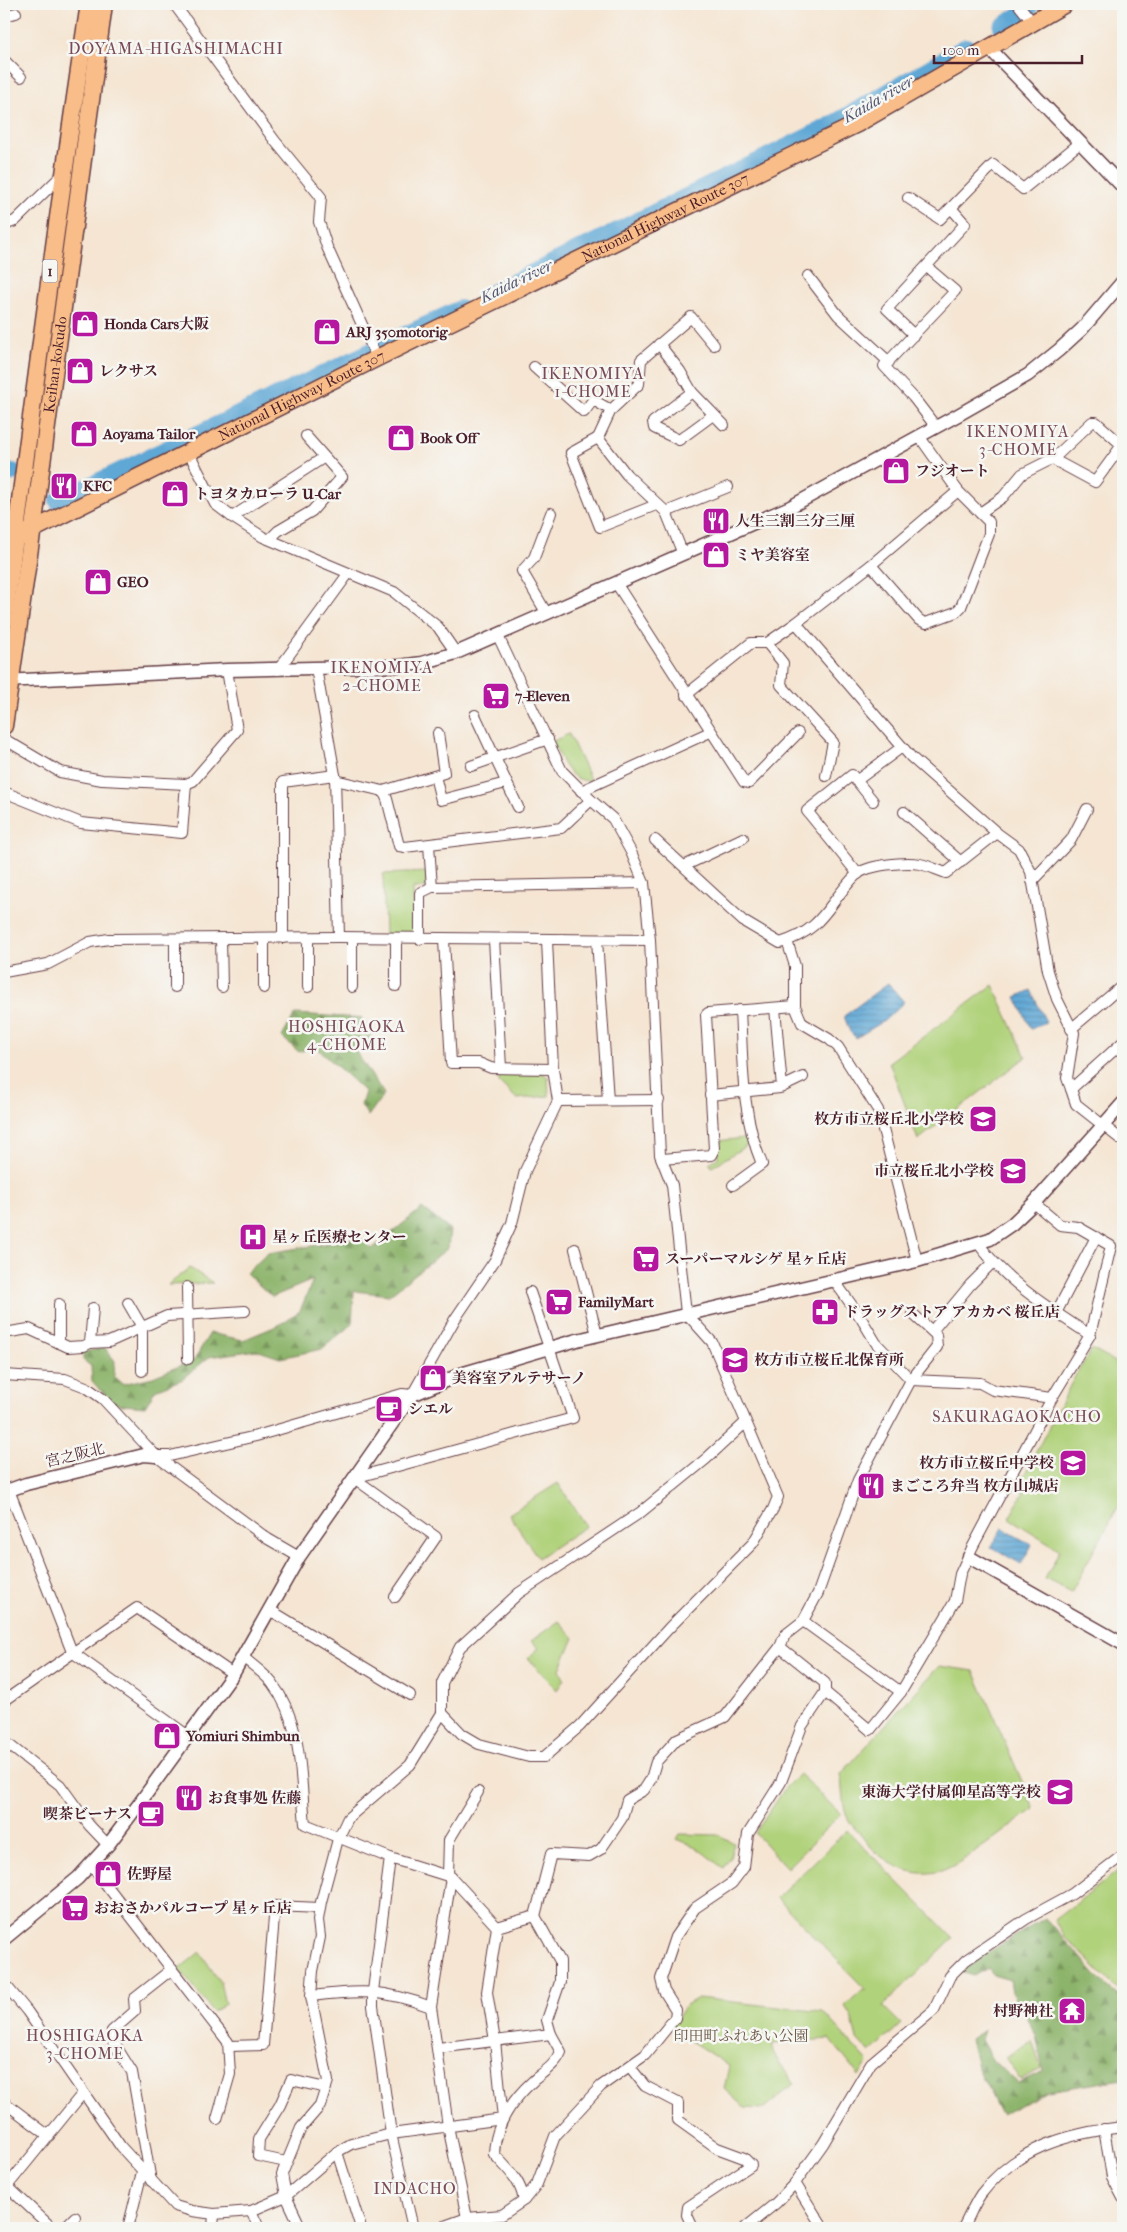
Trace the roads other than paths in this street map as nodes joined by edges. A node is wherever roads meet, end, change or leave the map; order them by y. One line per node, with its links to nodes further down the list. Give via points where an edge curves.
1 (90, 4): 12 (highway, Keihan-kokudo / 1)
2 (104, 4): 44 (highway, Keihan-kokudo / 1)
3 (174, 4): 23 (street, via 275,141 321,197 319,222 327,247)
4 (1064, 4): 5 (highway, National Highway Route 307)
5 (1025, 13): 8 (highway, National Highway Route 307)
6 (16, 14): 7 (street)
7 (4, 16)
8 (989, 48): 11 (street); 23 (highway, National Highway Route 307, via 857,124)
9 (4, 60): 10 (street)
10 (22, 77)
11 (1080, 142): 13 (street); 15 (street, via 1023,189 993,165)
12 (63, 174): 16 (street, via 15,221); 45 (highway, Keihan-kokudo / 1)
13 (1123, 187)
14 (908, 198): 15 (street, via 940,220)
15 (952, 209): 17 (street, via 964,224)
16 (4, 225)
17 (927, 267): 20 (street, via 887,309); 20 (street, via 955,291)
18 (808, 276): 24 (street, via 838,315)
19 (1123, 281): 30 (street, via 1082,329 1059,350 1028,374)
20 (914, 335): 24 (street)
21 (659, 344): 22 (street, via 692,317); 26 (street); 27 (street, via 641,360 639,384)
22 (714, 345)
23 (377, 358): 34 (highway, National Highway Route 307)
24 (889, 362): 30 (street, via 884,366)
25 (534, 367): 27 (street, via 584,412 593,400)
26 (692, 392): 28 (street); 28 (street, via 653,422 654,428 679,440)
27 (611, 410): 33 (street)
28 (713, 415): 29 (street)
29 (724, 425)
30 (936, 427): 32 (street)
31 (306, 436): 35 (street)
32 (919, 436): 38 (street); 47 (street, via 790,507)
33 (598, 438): 39 (street); 39 (street, via 571,453 600,527)
34 (188, 452): 43 (street, via 214,504); 44 (highway, National Highway Route 307)
35 (323, 458): 43 (street); 46 (street, via 342,477 312,511 278,531)
36 (1054, 458): 36 (street, via 1092,422 1122,445 1095,482); 42 (street, via 1022,474 1002,497)
37 (728, 487): 40 (street)
38 (958, 491): 42 (street); 48 (street)
39 (656, 505): 40 (street)
40 (666, 512): 47 (street)
41 (551, 513): 51 (street, via 534,558 522,571)
42 (980, 513): 48 (street, via 989,522 989,534 956,612 926,623 919,620)
43 (232, 517): 46 (street)
44 (33, 530): 45 (highway, National Highway Route 307); 60 (highway, Keihan-kokudo / 1)
45 (16, 538): 52 (highway, Keihan-kokudo / 1)
46 (270, 540): 49 (street)
47 (683, 554): 50 (street)
48 (870, 565): 53 (street)
49 (348, 574): 56 (street, via 394,592 438,627); 59 (street)
50 (616, 583): 51 (street); 61 (street)
51 (547, 614): 54 (street)
52 (4, 620)
53 (796, 623): 55 (street); 69 (street)
54 (498, 636): 56 (street); 68 (street)
55 (767, 643): 61 (street, via 751,644); 73 (street, via 783,663 781,684 833,742)
56 (456, 653): 57 (street, via 400,666)
57 (316, 668): 59 (street); 74 (street)
58 (227, 670): 59 (street); 60 (street); 77 (street, via 237,730 193,781)
59 (278, 670)
60 (7, 681): 63 (highway, Keihan-kokudo / 1)
61 (686, 695): 64 (street)
62 (475, 715): 70 (street)
63 (4, 726)
64 (710, 732): 66 (street, via 744,782 749,783); 79 (street)
65 (438, 733): 72 (street, via 444,773)
66 (798, 733)
67 (4, 739): 77 (street, via 60,772 102,780)
68 (548, 739): 70 (street); 79 (street, via 562,771)
69 (902, 747): 75 (street); 86 (street)
70 (494, 759): 71 (street); 76 (street)
71 (471, 766)
72 (435, 776): 76 (street, via 441,800); 78 (street)
73 (826, 776)
74 (335, 777): 78 (street); 96 (street); 99 (street, via 283,782)
75 (856, 781): 82 (street); 92 (street, via 852,775 807,811)
76 (506, 783): 83 (street)
77 (186, 784): 80 (street, via 182,833 81,822)
78 (383, 791): 89 (street, via 400,846)
79 (582, 791): 81 (street)
80 (4, 792)
81 (591, 800): 89 (street, via 561,828); 94 (street, via 613,820 632,852)
82 (873, 801)
83 (518, 807)
84 (1087, 809): 93 (street, via 1071,840)
85 (904, 812): 90 (street)
86 (996, 833): 90 (street); 93 (street, via 1018,849 1031,872)
87 (742, 838): 91 (street)
88 (656, 840): 91 (street)
89 (429, 845): 95 (street)
90 (960, 862): 92 (street, via 946,873 918,864 878,866)
91 (684, 866): 110 (street, via 743,921 780,943)
92 (858, 874): 110 (street, via 818,924)
93 (1032, 881): 122 (street, via 1048,971)
94 (644, 883): 95 (street); 109 (street)
95 (432, 887): 104 (street, via 420,893)
96 (339, 937): 100 (street); 101 (street)
97 (221, 938): 98 (street); 102 (street); 115 (street)
98 (264, 938): 99 (street); 118 (street)
99 (283, 938): 100 (street)
100 (308, 938): 116 (street)
101 (352, 938): 103 (street); 117 (street)
102 (175, 939): 111 (street, via 90,942 48,964); 114 (street)
103 (396, 939): 104 (street); 113 (street)
104 (420, 939): 106 (street)
105 (494, 939): 106 (street); 107 (street); 124 (street)
106 (444, 940): 124 (street, via 451,1063 479,1063)
107 (547, 940): 108 (street); 125 (street)
108 (597, 940): 109 (street); 132 (street)
109 (650, 940): 133 (street)
110 (787, 941): 119 (street, via 795,966)
111 (4, 972)
112 (1123, 985): 122 (street)
113 (396, 986)
114 (175, 987)
115 (222, 987)
116 (308, 987)
117 (352, 987)
118 (264, 988)
119 (795, 1006): 120 (street); 143 (street, via 802,1023 838,1047 878,1110)
120 (775, 1008): 121 (street); 127 (street)
121 (740, 1010): 129 (street); 130 (street, via 708,1013 706,1016)
122 (1072, 1029): 128 (street, via 1067,1078)
123 (1123, 1042): 128 (street)
124 (501, 1068): 125 (street)
125 (553, 1069): 131 (street)
126 (803, 1077): 127 (street)
127 (782, 1087): 129 (street)
128 (1071, 1089): 135 (street, via 1076,1104)
129 (744, 1092): 130 (street); 138 (street, via 751,1136 762,1164)
130 (710, 1095): 137 (street, via 714,1149 711,1155)
131 (558, 1100): 132 (street); 168 (street, via 525,1170 512,1223 495,1260 455,1319)
132 (608, 1100): 133 (street)
133 (659, 1100): 137 (street)
134 (1123, 1103): 135 (street)
135 (1102, 1126): 136 (street); 139 (street)
136 (1123, 1141)
137 (662, 1160): 152 (street, via 672,1185)
138 (733, 1185)
139 (1034, 1203): 140 (street, via 1060,1225 1078,1227); 141 (street, via 1012,1224)
140 (1096, 1237): 153 (street); 160 (street, via 1110,1246)
141 (978, 1243): 143 (street); 144 (street)
142 (575, 1249): 159 (street)
143 (917, 1261): 145 (street)
144 (992, 1263): 153 (street); 157 (street)
145 (833, 1279): 152 (street); 167 (street, via 876,1343)
146 (187, 1287): 155 (street)
147 (530, 1292): 163 (street)
148 (128, 1303): 156 (street)
149 (59, 1304): 161 (street)
150 (93, 1308): 162 (street)
151 (245, 1311): 155 (street)
152 (686, 1313): 159 (street); 170 (street, via 712,1342)
153 (1056, 1313): 160 (street)
154 (913, 1314): 157 (street)
155 (188, 1315): 156 (street, via 167,1316); 164 (street)
156 (142, 1327): 162 (street, via 109,1342); 165 (street)
157 (932, 1331): 167 (street, via 936,1335 937,1346)
158 (4, 1333): 161 (street, via 29,1329)
159 (597, 1335): 163 (street)
160 (1090, 1335): 169 (street)
161 (59, 1342): 162 (street, via 68,1347)
162 (90, 1343)
163 (549, 1348): 168 (street, via 464,1373); 172 (street, via 573,1418)
164 (188, 1359)
165 (142, 1371)
166 (4, 1375): 171 (street, via 65,1379 86,1387 103,1399)
167 (910, 1380): 169 (street, via 980,1383 993,1390); 178 (street, via 858,1480 818,1593)
168 (412, 1394): 171 (street, via 402,1394 256,1436 170,1456); 172 (street)
169 (1052, 1398): 175 (street)
170 (745, 1423): 188 (street, via 642,1512 519,1593 460,1647 442,1683); 188 (street, via 778,1497 773,1509 754,1543 669,1628 580,1726 544,1757 529,1757 479,1744 462,1734)
171 (156, 1456): 173 (street, 宮之阪北, via 144,1455); 174 (street, via 268,1539)
172 (354, 1478): 174 (street); 176 (street, via 436,1537)
173 (6, 1491): 181 (street)
174 (299, 1557): 177 (street)
175 (969, 1557): 179 (street); 185 (street, via 960,1574 955,1600)
176 (395, 1597)
177 (270, 1610): 182 (street); 186 (street)
178 (802, 1621): 180 (street, via 785,1635); 185 (street)
179 (1123, 1644)
180 (780, 1647): 184 (street, via 825,1683); 199 (street, via 725,1717 677,1739 656,1762 651,1779 644,1790 627,1800 622,1818 601,1849 589,1856 551,1854)
181 (72, 1652): 183 (street, via 137,1608); 187 (street); 189 (street)
182 (243, 1657): 183 (street); 192 (street, via 272,1682 294,1726 302,1769 305,1824)
183 (233, 1674): 189 (street)
184 (825, 1692): 185 (street, via 870,1730); 211 (street, via 802,1726 782,1782 748,1834 744,1867 732,1883 695,1908 675,1937 661,1978 664,1991 676,2010 675,2018 645,2055)
185 (901, 1692)
186 (410, 1695)
187 (4, 1701)
188 (442, 1712): 192 (street, via 410,1765 348,1818)
189 (187, 1735): 193 (street)
190 (4, 1742): 193 (street, via 60,1785)
191 (478, 1792): 197 (street, via 449,1840)
192 (338, 1839): 195 (street); 198 (street)
193 (108, 1845): 196 (street)
194 (1123, 1855): 226 (street, via 1072,1894 1026,1919 966,1960 950,1976 934,2010 871,2063)
195 (390, 1858): 197 (street); 204 (street)
196 (91, 1865): 201 (street); 202 (street)
197 (449, 1876): 200 (street); 206 (street)
198 (320, 1908): 205 (street, via 320,1937); 209 (street, via 275,1906 263,2045)
199 (535, 1916): 200 (street); 207 (street, via 560,1961 560,1982 547,2020)
200 (498, 1927): 208 (street, via 487,1992)
201 (4, 1938)
202 (172, 1969): 209 (street); 225 (street, via 134,1999 135,2011 112,2030 112,2040 132,2072)
203 (4, 1983): 213 (street)
204 (373, 1991): 205 (street); 206 (street); 220 (street)
205 (311, 1996): 212 (street, via 328,2081)
206 (431, 2007): 210 (street)
207 (551, 2034): 208 (street); 216 (street, via 561,2052 557,2061 521,2091)
208 (495, 2041): 210 (street); 216 (street)
209 (230, 2046): 215 (street, via 230,2074)
210 (438, 2048): 217 (street)
211 (630, 2067): 230 (street, via 601,2086 554,2136 537,2184); 245 (street, via 645,2086 678,2103 678,2120 717,2148 744,2158 751,2165 688,2207 687,2216)
212 (326, 2088): 223 (street, via 320,2106 301,2128); 223 (street, via 291,2080 259,2139 258,2156)
213 (83, 2093): 221 (street); 224 (street)
214 (4, 2102): 221 (street)
215 (217, 2119)
216 (503, 2119): 217 (street); 230 (street, via 494,2143 494,2154 515,2176)
217 (448, 2126): 220 (street); 234 (street)
218 (1123, 2127): 219 (street)
219 (1104, 2129): 229 (street, via 1112,2177); 248 (street, via 1035,2148 1006,2168 981,2194)
220 (391, 2134): 222 (street, via 351,2144); 242 (street)
221 (49, 2136): 227 (street)
222 (337, 2152): 228 (street); 241 (street)
223 (286, 2162): 228 (street, via 282,2174)
224 (142, 2172): 225 (street); 237 (street)
225 (151, 2182): 232 (street, via 175,2206)
226 (795, 2183): 246 (street); 247 (street)
227 (5, 2188): 235 (street)
228 (286, 2196): 231 (street); 240 (street)
229 (1123, 2198)
230 (524, 2200): 234 (street, via 502,2216)
231 (252, 2211): 232 (street); 239 (street)
232 (214, 2214): 238 (street)
233 (75, 2218): 236 (street)
234 (467, 2218): 243 (street); 244 (street)
235 (52, 2228)
236 (64, 2228)
237 (128, 2228)
238 (213, 2228)
239 (259, 2228)
240 (301, 2228)
241 (361, 2228)
242 (413, 2228)
243 (439, 2228)
244 (472, 2228)
245 (693, 2228)
246 (745, 2228)
247 (823, 2228)
248 (963, 2228)

